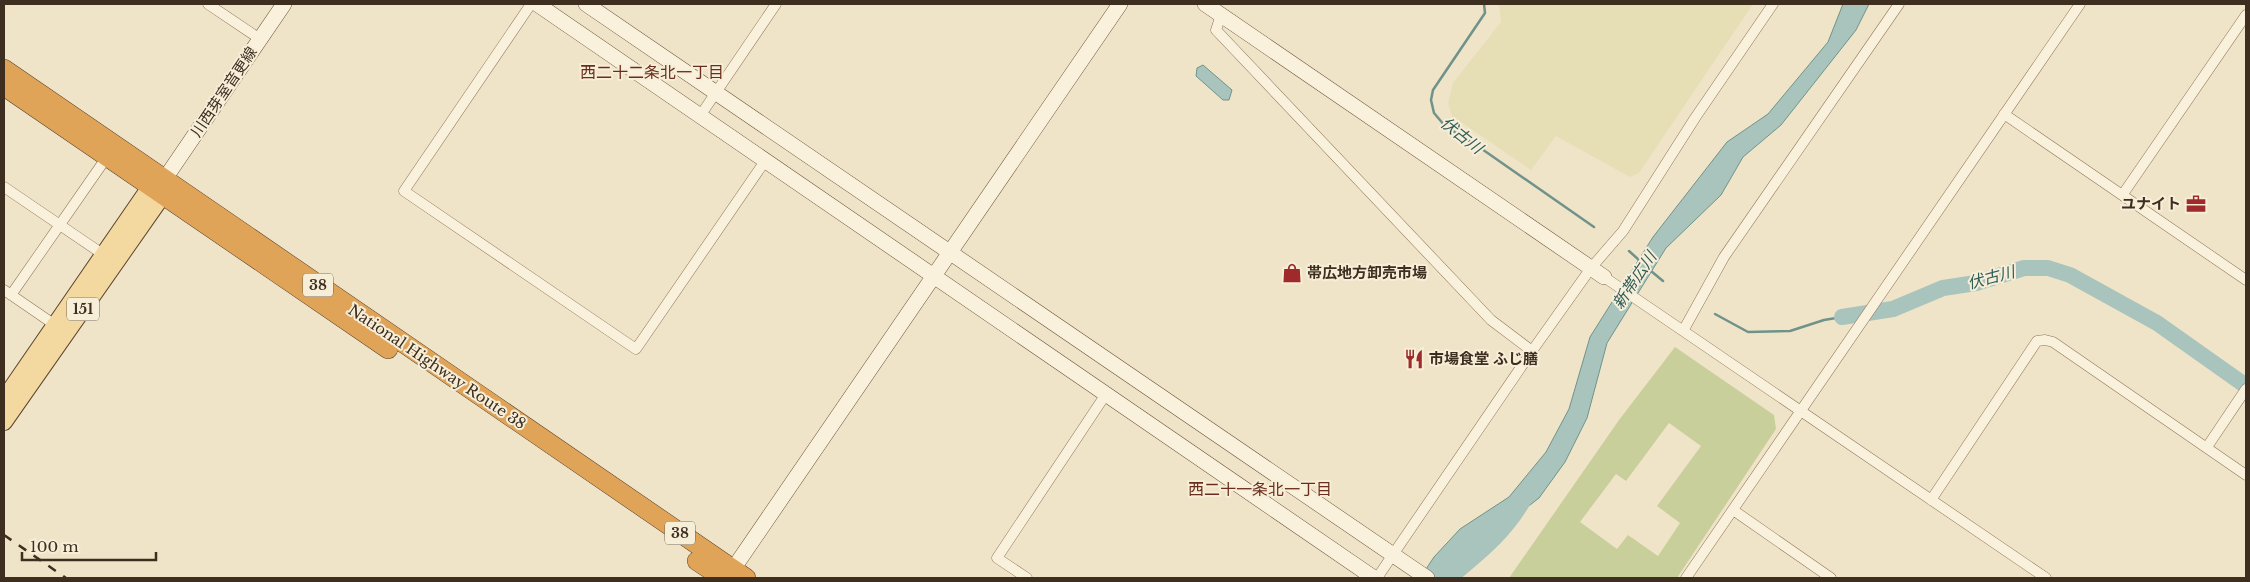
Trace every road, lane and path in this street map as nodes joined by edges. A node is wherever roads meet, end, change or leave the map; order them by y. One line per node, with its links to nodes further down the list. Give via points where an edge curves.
1 (208, 4): 14 (street)
2 (284, 4): 14 (street, 川西芽室音更線)
3 (531, 4): 21 (street, via 404,191 636,349)
4 (537, 4): 19 (street)
5 (586, 4): 17 (street)
6 (776, 4): 17 (street)
7 (1120, 4): 26 (street)
8 (1205, 4): 12 (street)
9 (1773, 4): 28 (street, via 1694,118 1623,231)
10 (1899, 4): 34 (street, via 1724,257)
11 (2080, 4): 18 (street)
12 (1221, 15): 28 (street); 35 (street, via 1216,30 1491,320)
13 (2246, 15): 24 (street)
14 (260, 39): 23 (street, 川西芽室音更線)
15 (4, 70): 20 (highway, National Highway Route 38 / 38)
16 (4, 86): 20 (highway, National Highway Route 38 / 38)
17 (716, 93): 19 (street); 26 (street)
18 (2004, 114): 24 (street); 39 (street)
19 (700, 116): 21 (street)
20 (110, 151): 23 (highway, National Highway Route 38 / 38); 25 (street)
21 (765, 160): 29 (street)
22 (4, 187): 25 (street)
23 (159, 187): 27 (main road, 151); 40 (main road, 151); 46 (highway, National Highway Route 38 / 38)
24 (2122, 194): 31 (street)
25 (60, 225): 27 (street); 32 (street)
26 (950, 252): 29 (street); 45 (street)
27 (104, 255): 33 (main road, 151)
28 (1591, 268): 30 (street); 35 (street)
29 (933, 275): 37 (street); 46 (street)
30 (1604, 277): 34 (street)
31 (2246, 280)
32 (8, 292): 33 (street)
33 (55, 325): 38 (main road, 151)
34 (1683, 331): 39 (street)
35 (1532, 351): 45 (street)
36 (2243, 393): 41 (street)
37 (1106, 394): 47 (street, via 997,558); 48 (street)
38 (4, 399)
39 (1800, 411): 43 (street); 44 (street)
40 (4, 422)
41 (2207, 447): 42 (street); 43 (street, via 2053,342 2037,341)
42 (2246, 475)
43 (1931, 500): 52 (street)
44 (1732, 510): 50 (street); 51 (street)
45 (1392, 555): 48 (street); 49 (street)
46 (732, 576)
47 (1027, 578)
48 (1376, 578)
49 (1427, 578)
50 (1686, 578)
51 (1831, 578)
52 (2046, 578)

